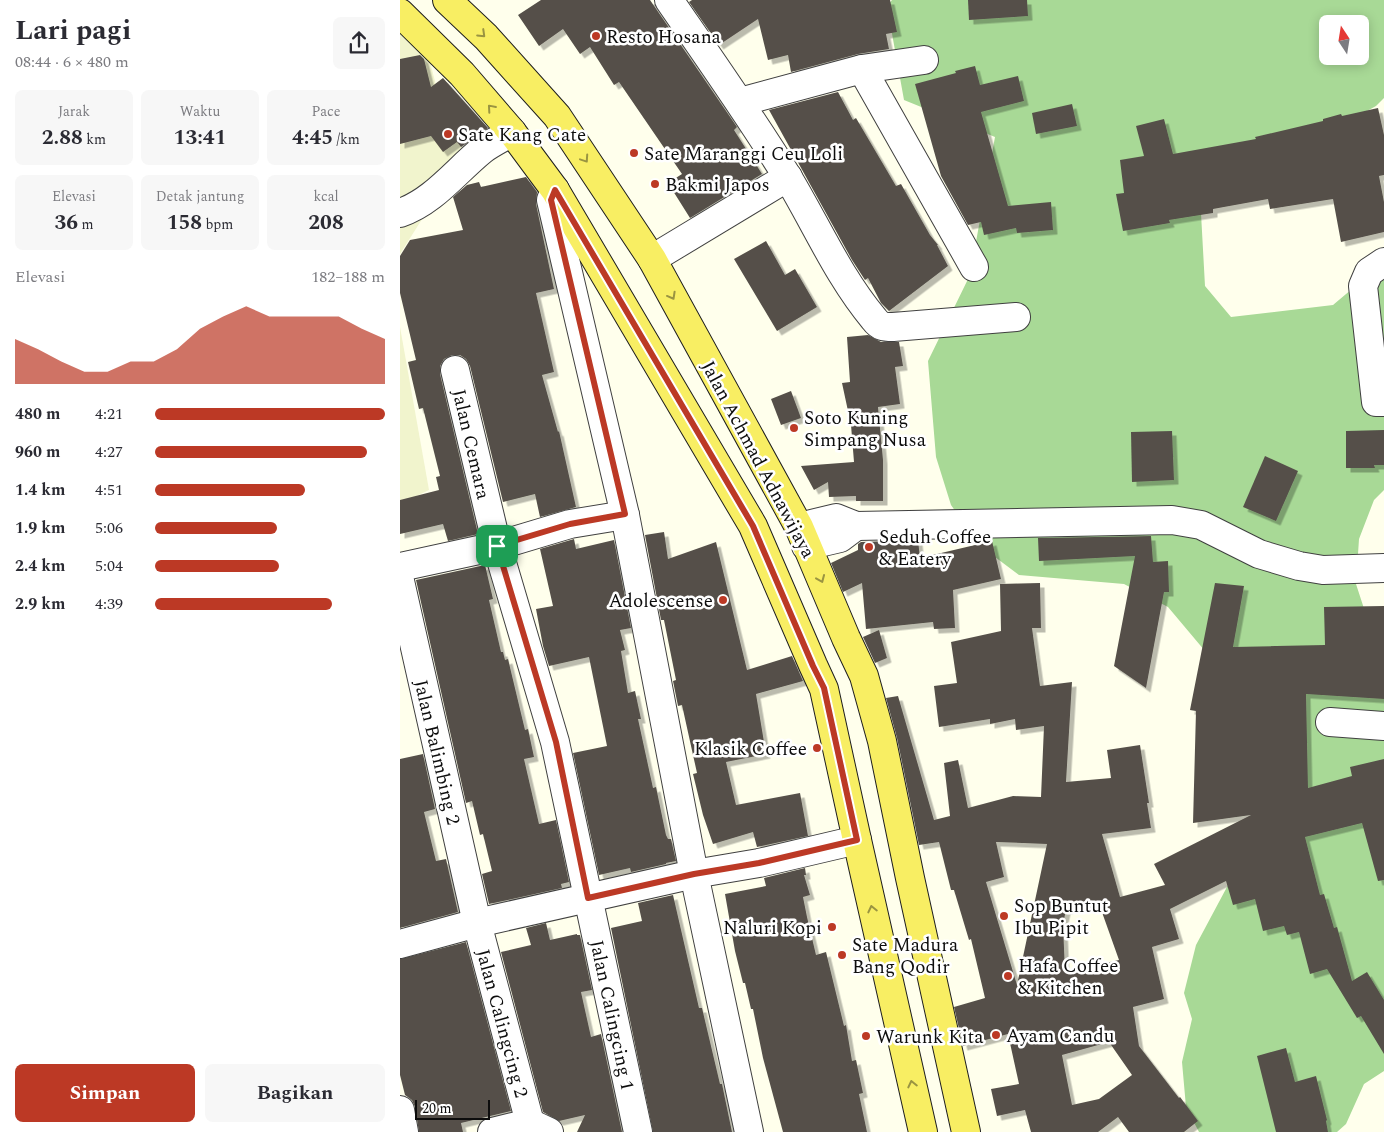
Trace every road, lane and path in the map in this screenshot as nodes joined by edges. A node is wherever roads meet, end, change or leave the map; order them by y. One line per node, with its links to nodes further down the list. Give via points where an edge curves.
1 (447, 0): 11 (main road, Jalan Achmad Adnawijaya, one-way to 11, via 486,37 556,116)
2 (668, 0): 6 (street)
3 (400, 13): 7 (main road, Jalan Achmad Adnawijaya, one-way to 3, via 462,74)
4 (924, 60): 5 (street)
5 (862, 69): 6 (street); 13 (street)
6 (740, 102): 8 (street)
7 (512, 132): 9 (main road, Jalan Achmad Adnawijaya); 10 (street, via 483,150 436,192 411,210)
8 (788, 177): 11 (street); 14 (street, via 854,294 881,327)
9 (555, 190): 17 (street, via 551,200); 25 (main road, Jalan Achmad Adnawijaya, via 753,526 824,688)
10 (400, 213)
11 (652, 259): 18 (main road, Jalan Achmad Adnawijaya, one-way to 18)
12 (1384, 262): 16 (street, via 1370,272 1363,286 1376,402)
13 (974, 267)
14 (1016, 317)
15 (455, 370): 19 (street, Jalan Cemara)
16 (1384, 402)
17 (625, 514): 19 (street, via 570,524); 26 (street)
18 (803, 536): 21 (street, via 836,518 856,526 1172,520 1201,525 1259,554 1300,566 1323,570); 37 (main road, Jalan Achmad Adnawijaya, one-way to 37, via 864,676 882,741)
19 (497, 546): 20 (street); 27 (street, Jalan Cemara, via 556,742)
20 (400, 567)
21 (1384, 568)
22 (400, 581): 28 (street, Jalan Balimbing 2)
23 (1330, 722): 24 (street)
24 (1384, 726)
25 (857, 840): 26 (street, via 759,863); 36 (main road, Jalan Achmad Adnawijaya, one-way to 25)
26 (694, 874): 27 (street); 35 (street)
27 (588, 898): 28 (street); 34 (street, Jalan Calingcing 1)
28 (477, 923): 29 (street); 31 (street, Jalan Calingcing 2)
29 (400, 944)
30 (400, 1110): 32 (street)
31 (540, 1127): 33 (street)
32 (404, 1132)
33 (492, 1132)
34 (638, 1132)
35 (750, 1132)
36 (923, 1132)
37 (966, 1132)

